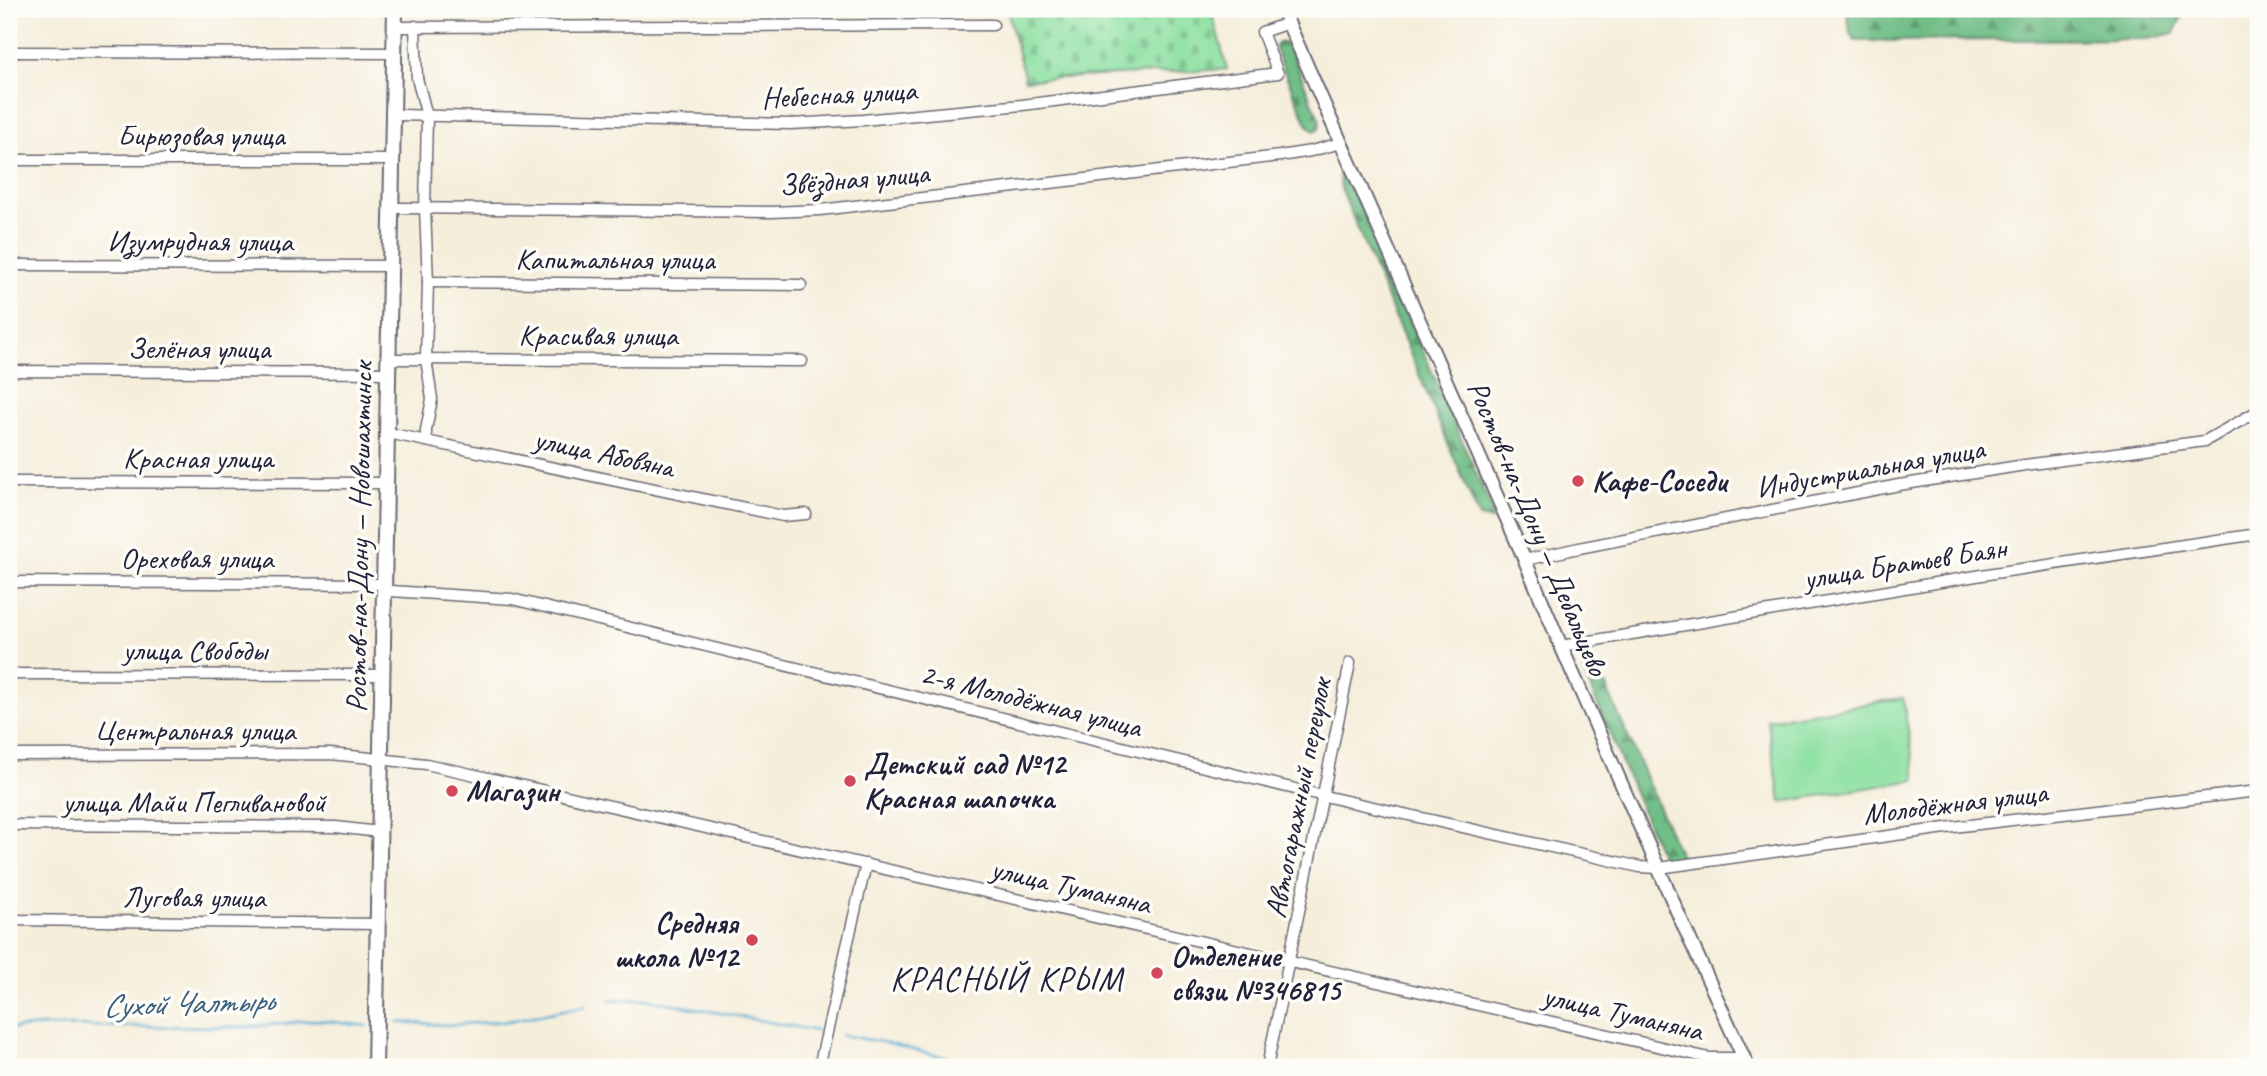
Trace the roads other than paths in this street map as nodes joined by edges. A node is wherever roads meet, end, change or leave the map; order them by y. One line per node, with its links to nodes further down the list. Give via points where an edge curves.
1 (395, 9): 8 (main road, Ростов-на-Дону — Новошахтинск)
2 (401, 9): 6 (main road, Ростов-на-Дону — Новошахтинск)
3 (1282, 9): 4 (street, Ростов-на-Дону — Дебальцево)
4 (1288, 23): 10 (street, Небесная улица, via 1262,32 1279,73 1022,105 791,124); 11 (street, Ростов-на-Дону — Дебальцево)
5 (993, 25): 6 (street)
6 (408, 27): 9 (main road, Ростов-на-Дону — Новошахтинск); 10 (street)
7 (9, 52): 8 (street)
8 (394, 53): 13 (main road, Ростов-на-Дону — Новошахтинск)
9 (399, 115): 10 (street, Небесная улица); 14 (main road, Ростов-на-Дону — Новошахтинск)
10 (427, 116): 15 (street)
11 (1340, 143): 15 (street, Звёздная улица, via 1311,151 820,209); 31 (street, Ростов-на-Дону — Дебальцево)
12 (9, 160): 13 (street, Бирюзовая улица)
13 (394, 160): 17 (main road, Ростов-на-Дону — Новошахтинск)
14 (398, 208): 15 (street, Звёздная улица); 22 (main road, Ростов-на-Дону — Новошахтинск)
15 (425, 209): 18 (street)
16 (9, 265): 17 (street, Изумрудная улица)
17 (391, 267): 22 (main road, Ростов-на-Дону — Новошахтинск)
18 (428, 282): 19 (street, Капитальная улица); 20 (street)
19 (800, 285)
20 (426, 359): 21 (street, Красивая улица); 22 (street, Красивая улица); 26 (street, via 432,388)
21 (802, 361)
22 (392, 366): 23 (street, Зелёная улица); 25 (main road, Ростов-на-Дону — Новошахтинск); 28 (main road, Ростов-на-Дону — Новошахтинск)
23 (9, 371)
24 (2258, 411): 31 (street, Индустриальная улица, via 2205,441 1899,485)
25 (393, 434): 26 (street, улица Абовяна); 33 (main road, Ростов-на-Дону — Новошахтинск)
26 (426, 441): 29 (street, улица Абовяна, via 783,516)
27 (9, 482): 28 (street, Красная улица)
28 (387, 484): 33 (main road, Ростов-на-Дону — Новошахтинск)
29 (806, 514)
30 (2258, 534): 34 (street, улица Братьев Баян)
31 (1525, 560): 34 (street, Ростов-на-Дону — Дебальцево)
32 (9, 582): 33 (street, Ореховая улица)
33 (388, 587): 37 (main road, Ростов-на-Дону — Новошахтинск); 39 (main road, Ростов-на-Дону — Новошахтинск); 41 (street, 2-я Молодёжная улица, via 512,599)
34 (1560, 646): 45 (street, Ростов-на-Дону — Дебальцево)
35 (1350, 663): 41 (street, Автогаражный переулок)
36 (9, 674): 37 (street, улица Свободы)
37 (381, 675): 39 (main road, Ростов-на-Дону — Новошахтинск)
38 (9, 755): 39 (street, Центральная улица, via 330,754)
39 (384, 760): 43 (main road, Ростов-на-Дону — Новошахтинск); 44 (street, улица Туманяна, via 450,769); 50 (main road, Ростов-на-Дону — Новошахтинск)
40 (2258, 791): 45 (street, Молодёжная улица, via 1953,827)
41 (1324, 796): 45 (street, 2-я Молодёжная улица); 48 (street, Автогаражный переулок)
42 (9, 825): 43 (street, улица Майи Пегливановой, via 336,827)
43 (379, 832): 47 (main road, Ростов-на-Дону — Новошахтинск)
44 (866, 864): 48 (street, улица Туманяна); 51 (street)
45 (1659, 869): 49 (street, Ростов-на-Дону — Дебальцево)
46 (9, 920): 47 (street, Луговая улица)
47 (378, 924): 50 (main road, Ростов-на-Дону — Новошахтинск)
48 (1290, 962): 49 (street, улица Туманяна); 52 (street, Автогаражный переулок)
49 (1746, 1063)
50 (378, 1067)
51 (819, 1067)
52 (1267, 1067)

